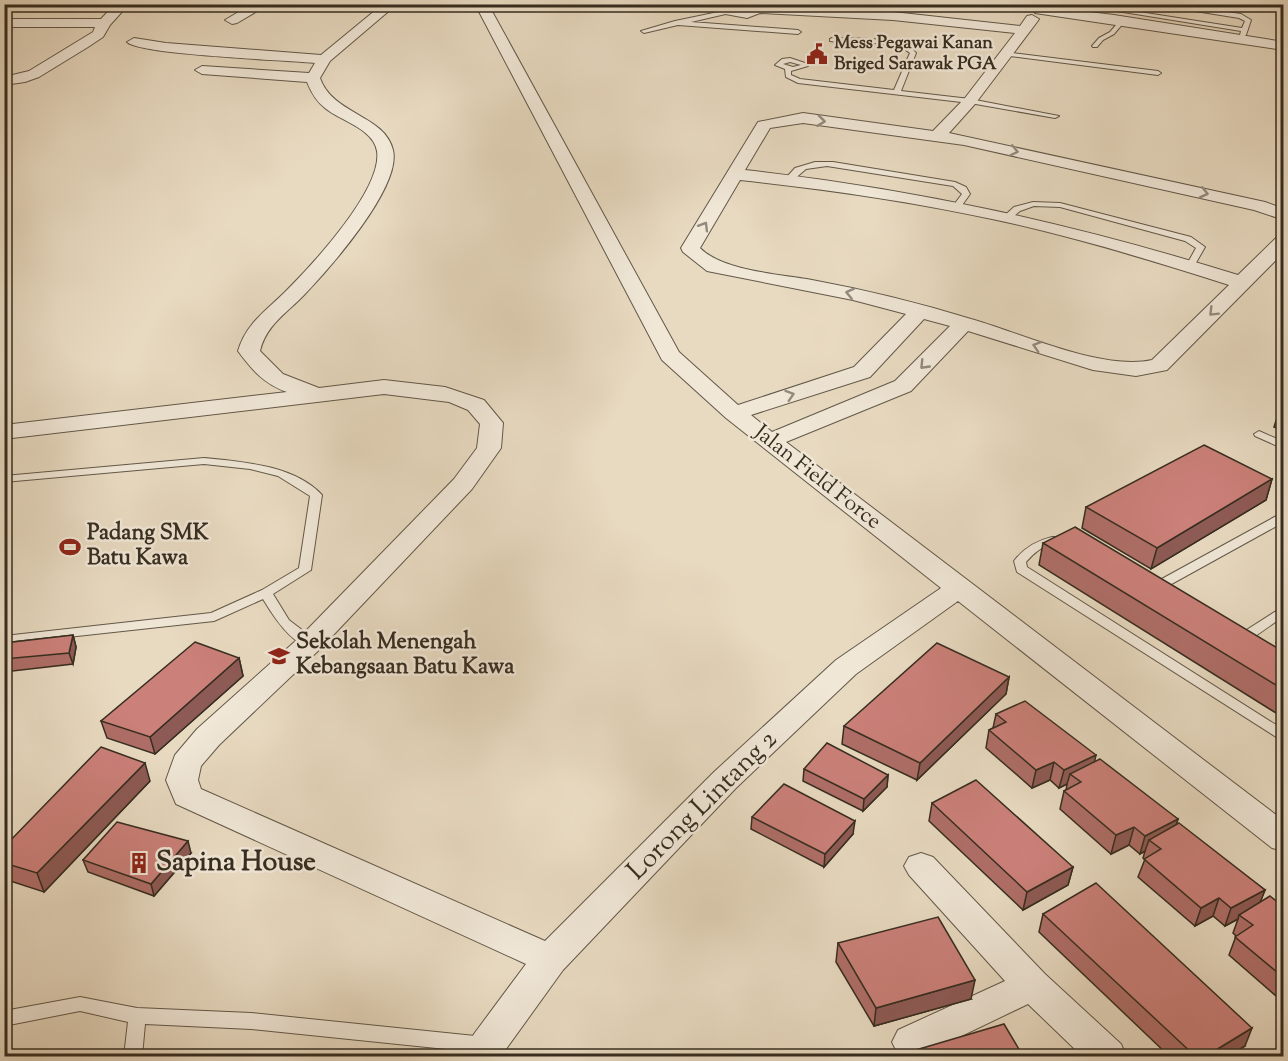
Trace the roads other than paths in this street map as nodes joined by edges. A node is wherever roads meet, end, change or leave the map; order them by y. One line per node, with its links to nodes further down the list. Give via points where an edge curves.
1 (123, 4): 13 (street)
2 (262, 4): 11 (street)
3 (391, 4): 24 (street)
4 (481, 4): 43 (street, Jalan Field Force, via 670,355)
5 (1131, 4): 10 (lane)
6 (1155, 4): 18 (lane, via 1241,16 1248,20)
7 (753, 7): 9 (street, via 747,14); 15 (street)
8 (1042, 7): 10 (street); 15 (street)
9 (730, 8): 14 (lane)
10 (1119, 16): 18 (street); 21 (lane, via 1112,33)
11 (232, 20)
12 (4, 23): 13 (street)
13 (104, 23): 29 (street, via 96,36 25,78)
14 (675, 23): 16 (lane); 17 (lane)
15 (1024, 30): 23 (street)
16 (644, 31)
17 (798, 32)
18 (1244, 34): 22 (street)
19 (832, 40): 30 (lane, via 891,43 910,49 913,53)
20 (134, 42): 24 (street)
21 (1095, 46)
22 (1284, 46)
23 (1004, 54): 27 (lane); 31 (street)
24 (324, 59): 28 (street)
25 (788, 69): 30 (lane, via 788,76 798,81)
26 (202, 70): 28 (street)
27 (1158, 73)
28 (313, 78): 42 (street, via 323,99 373,132 386,152 384,169 356,221 325,261 263,322 251,340 249,351 278,382)
29 (4, 81)
30 (897, 92): 31 (lane)
31 (970, 101): 32 (lane); 33 (street)
32 (1055, 116)
33 (938, 135): 34 (street, one-way to 33, via 764,125 774,121 803,118); 35 (street, one-way to 35, via 1248,203)
34 (735, 174): 36 (street, via 957,206); 40 (street, one-way to 34, via 799,281 714,267 703,261 690,248)
35 (1284, 215)
36 (1006, 218): 38 (street); 38 (lane, via 1017,208 1033,204 1060,205 1100,215 1188,239 1202,247)
37 (1284, 241): 39 (street)
38 (1190, 266): 39 (street)
39 (1243, 283): 41 (street, one-way to 41, via 1160,365 1136,370 1093,364)
40 (920, 311): 41 (street); 43 (street, one-way to 40, via 862,372)
41 (964, 322): 46 (street, one-way to 46, via 903,386)
42 (317, 393): 44 (street); 57 (street, via 384,387 448,395 474,404 492,423 492,434 489,448 463,484)
43 (734, 413): 46 (street, Jalan Field Force)
44 (4, 432)
45 (1259, 435): 47 (lane)
46 (769, 441): 51 (street, Jalan Field Force)
47 (1284, 446)
48 (4, 479): 53 (lane, via 204,461 282,474 316,495 310,543 305,570)
49 (1284, 517): 52 (lane)
50 (1078, 546): 58 (lane, via 1064,540 1049,540 1025,555 1020,561 1021,570)
51 (958, 589): 59 (street, Jalan Field Force); 61 (street, Lorong Lintang 2, via 846,667 725,780)
52 (1150, 591)
53 (266, 593): 55 (lane, via 214,617); 57 (lane, via 284,622)
54 (1284, 610): 56 (lane)
55 (4, 640)
56 (1238, 642)
57 (310, 643): 61 (street, via 208,737 186,763 182,780 187,796)
58 (1284, 737)
59 (1284, 839)
60 (921, 866): 62 (street)
61 (550, 959): 66 (street, Lorong Lintang 2)
62 (1032, 985): 65 (street); 68 (street)
63 (136, 1016): 64 (lane, via 80,1004); 66 (lane, via 251,1021); 67 (lane)
64 (4, 1019)
65 (911, 1042)
66 (484, 1051)
67 (133, 1056)
68 (1107, 1056)

